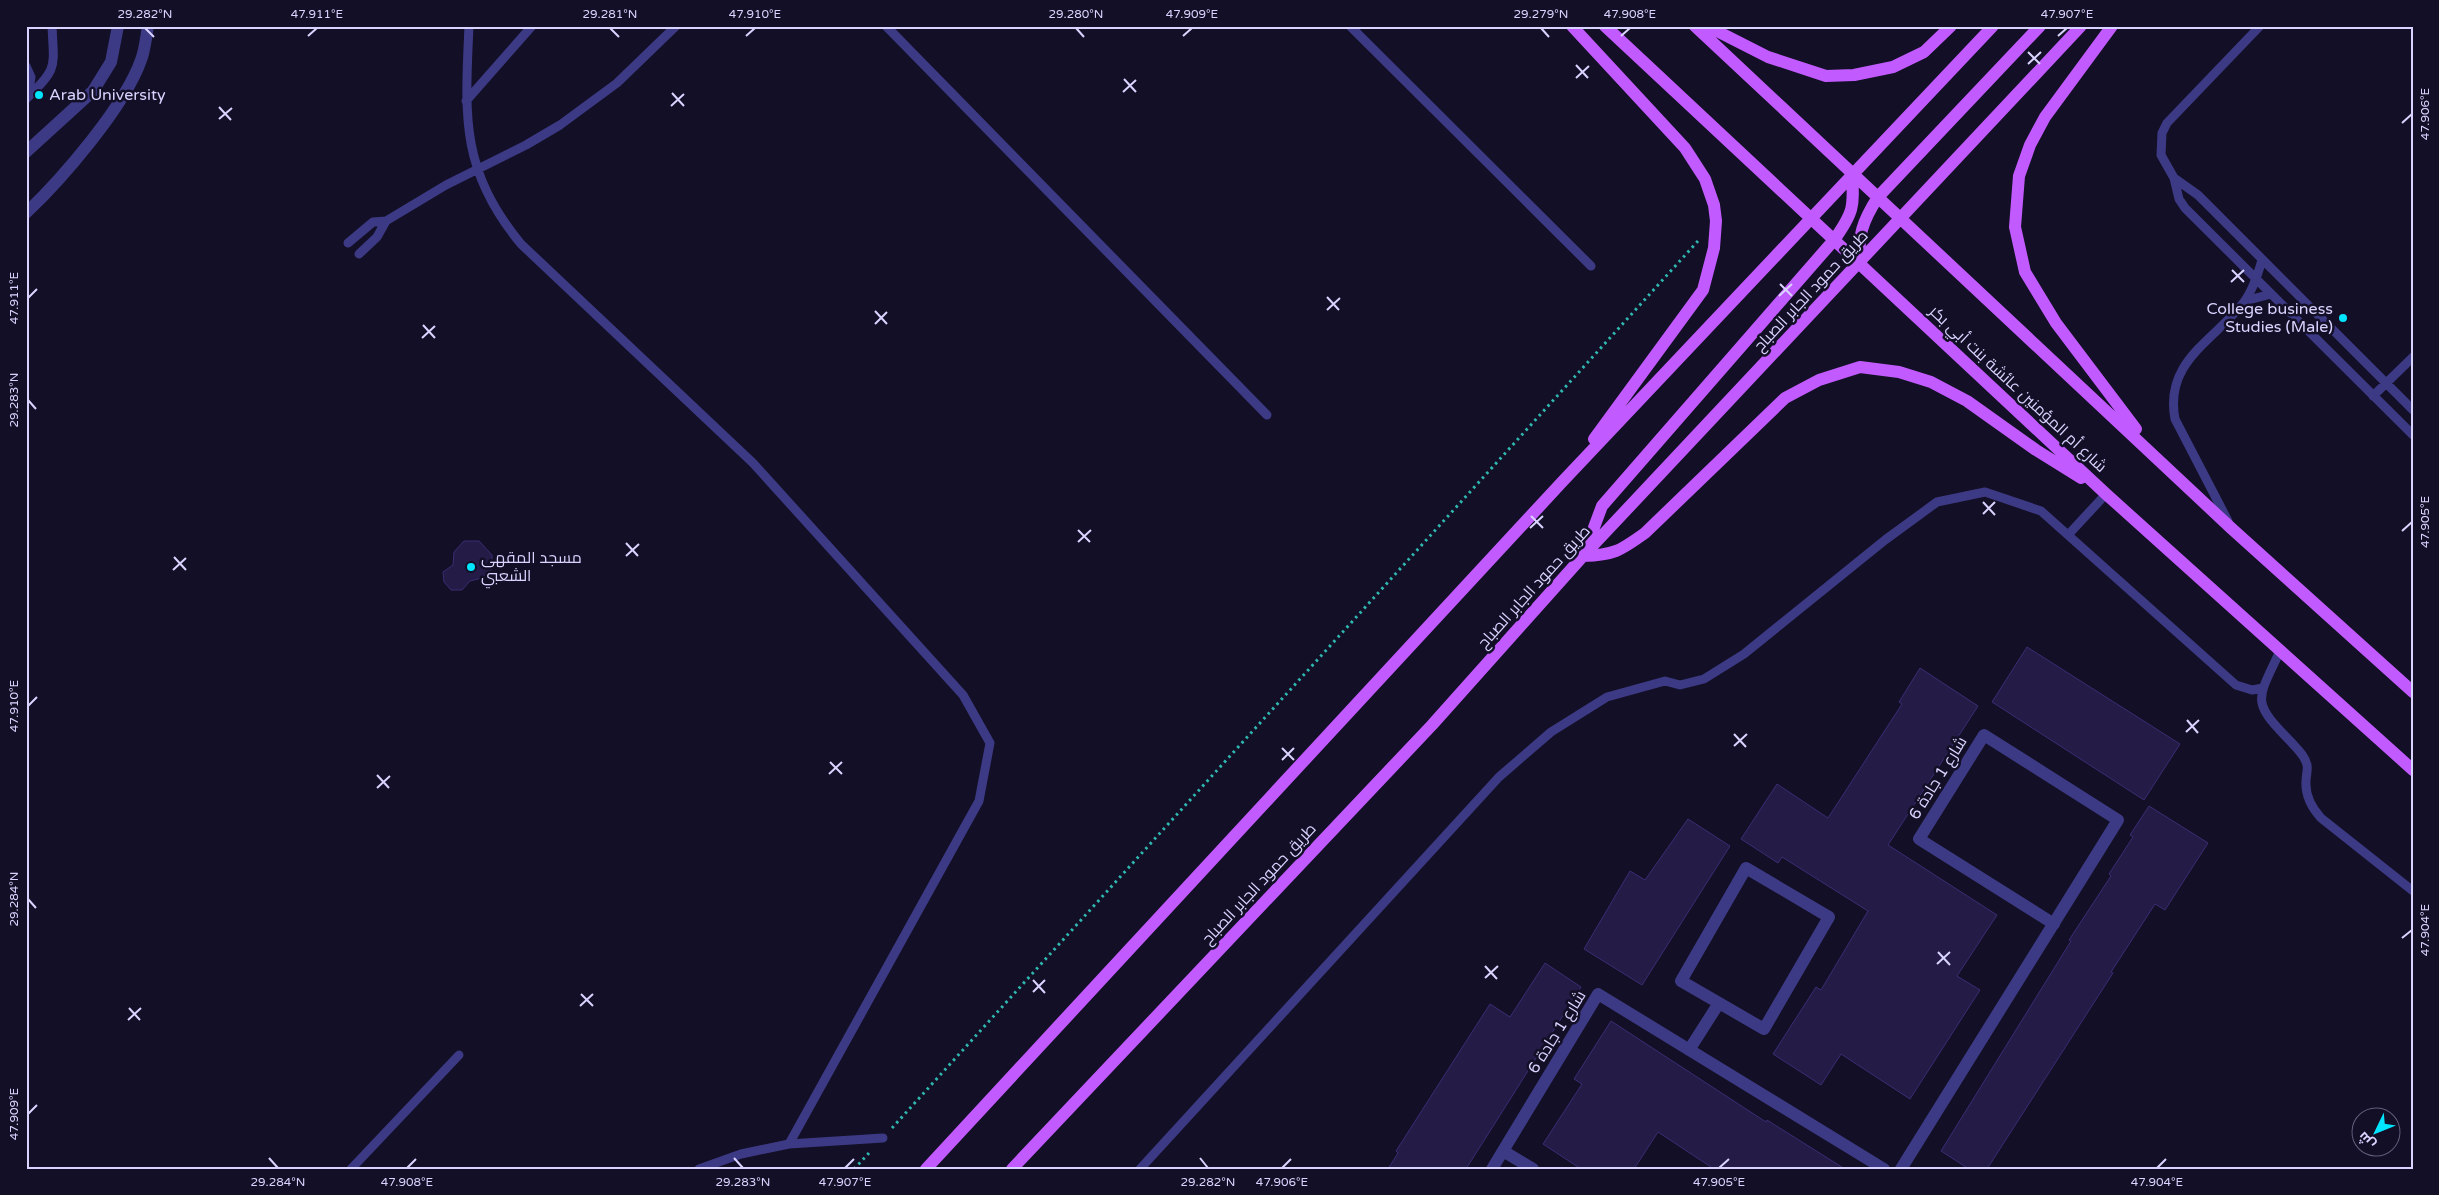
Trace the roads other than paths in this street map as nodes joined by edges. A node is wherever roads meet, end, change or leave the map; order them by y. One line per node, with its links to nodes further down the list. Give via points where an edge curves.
1 (52, 26): 20 (lane, via 53,69)
2 (118, 26): 22 (street, via 111,62 93,91)
3 (148, 26): 27 (street, via 142,60 110,115)
4 (470, 26): 21 (lane)
5 (532, 26): 21 (lane)
6 (676, 26): 23 (lane, via 631,71 591,103 526,145)
7 (886, 26): 44 (lane)
8 (1350, 26): 36 (lane)
9 (1572, 26): 47 (main road, via 1685,148 1706,179 1716,221 1714,248 1703,290)
10 (1605, 26): 28 (main road, شارع أم المؤمنين عائشة بنت أبي بكر)
11 (1694, 26): 24 (main road)
12 (1707, 26): 13 (main road, via 1768,57 1826,76 1854,75 1893,66 1924,52)
13 (1951, 26)
14 (1993, 26): 24 (main road)
15 (2040, 26): 26 (main road)
16 (2080, 26): 29 (main road, طريق حمود الجابر الصباح)
17 (2112, 26): 46 (main road, via 2045,117 2030,145 2019,176 2015,227 2025,272 2056,323)
18 (2260, 26): 25 (lane, via 2167,123 2162,133 2161,155)
19 (26, 66): 20 (lane, via 31,84)
20 (26, 99)
21 (466, 101): 23 (lane, via 468,133)
22 (26, 152)
23 (477, 170): 30 (lane); 62 (lane, via 495,209 521,244 753,463 963,695 990,743 979,801)
24 (1852, 173): 26 (main road); 28 (main road); 31 (main road, via 1854,206)
25 (2174, 178): 34 (lane, via 2198,195); 37 (lane, via 2179,199 2185,208)
26 (1878, 197): 29 (main road); 35 (main road, via 1866,215 1858,238)
27 (26, 213)
28 (1812, 218): 31 (main road, شارع أم المؤمنين عائشة بنت أبي بكر); 47 (main road)
29 (1901, 219): 35 (main road, طريق حمود الجابر الصباح); 46 (main road)
30 (386, 220): 32 (lane, via 373,222); 33 (lane, via 381,233)
31 (1834, 240): 35 (main road, شارع أم المؤمنين عائشة بنت أبي بكر); 51 (main road, via 1602,506)
32 (348, 242)
33 (359, 254)
34 (2262, 260): 37 (lane); 41 (lane)
35 (1860, 264): 48 (main road, شارع أم المؤمنين عائشة بنت أبي بكر); 51 (main road, طريق حمود الجابر الصباح)
36 (1591, 266)
37 (2256, 278): 38 (lane); 39 (lane)
38 (2272, 294): 39 (lane); 42 (lane)
39 (2245, 301): 49 (lane, via 2184,364 2173,390 2172,404 2175,418)
40 (2413, 358): 41 (lane)
41 (2386, 384): 42 (lane); 43 (lane)
42 (2373, 396): 45 (lane)
43 (2413, 410)
44 (1268, 415)
45 (2413, 435)
46 (2156, 455): 49 (main road)
47 (1562, 482): 66 (main road)
48 (2106, 494): 50 (lane); 51 (main road, via 1967,401 1931,382 1899,372 1860,367 1819,380 1785,398 1645,533 1625,548 1609,556); 52 (main road, شارع أم المؤمنين عائشة بنت أبي بكر)
49 (2231, 528): 54 (main road)
50 (2068, 535): 53 (lane, via 2236,685 2252,690); 68 (lane, via 2041,511 1986,492 1937,502 1744,654 1704,679 1680,685 1665,681 1606,697 1551,732 1499,777)
51 (1583, 556): 67 (main road, طريق حمود الجابر الصباح, via 1432,724)
52 (2280, 651): 53 (lane); 55 (main road, شارع أم المؤمنين عائشة بنت أبي بكر)
53 (2263, 688): 56 (lane, via 2260,700 2266,717 2302,753 2307,766 2305,789 2311,808)
54 (2413, 692)
55 (2413, 770)
56 (2413, 892)
57 (2054, 924): 57 (street, شارع 1 جادة 6, via 2118,820 1984,735 1919,839); 72 (street, شارع 1 جادة 6)
58 (1719, 1003): 58 (street, via 1764,1029 1830,917 1746,868 1681,981); 59 (street)
59 (1689, 1050): 63 (street, شارع 1 جادة 6, via 1598,994); 71 (street, شارع 1 جادة 6)
60 (458, 1055): 64 (lane)
61 (883, 1138): 62 (lane)
62 (789, 1144): 65 (lane, via 741,1154)
63 (1503, 1151): 69 (street, شارع 1 جادة 6); 70 (street)
64 (351, 1169)
65 (699, 1169)
66 (926, 1169)
67 (1012, 1169)
68 (1140, 1169)
69 (1492, 1169)
70 (1533, 1169)
71 (1884, 1169)
72 (1901, 1169)

